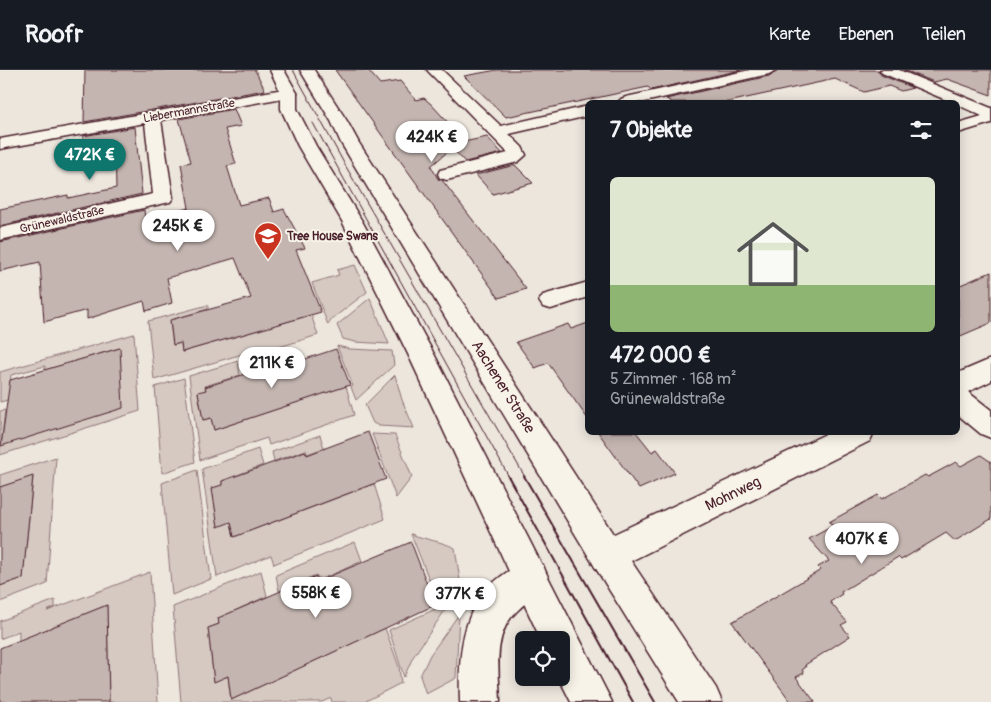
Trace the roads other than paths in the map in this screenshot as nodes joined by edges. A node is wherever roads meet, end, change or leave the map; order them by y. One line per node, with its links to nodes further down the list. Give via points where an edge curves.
1 (277, 70): 7 (street)
2 (307, 70): 17 (street, Aachener Straße)
3 (455, 70): 6 (street)
4 (768, 70): 8 (street)
5 (887, 70): 9 (street)
6 (436, 71): 15 (street)
7 (289, 93): 13 (street, Liebermannstraße); 16 (street, via 289,109)
8 (635, 100)
9 (955, 100)
10 (960, 102): 12 (street)
11 (585, 114): 15 (street)
12 (991, 116): 14 (street)
13 (153, 118): 18 (street, Liebermannstraße); 20 (street, Grünewaldstraße, via 163,198)
14 (960, 127)
15 (498, 132): 19 (street, via 517,155)
16 (320, 141): 17 (street, via 342,139); 29 (street, via 352,221)
17 (350, 143): 28 (street, Aachener Straße)
18 (0, 144)
19 (447, 174)
20 (0, 234)
21 (585, 290): 22 (street)
22 (551, 300)
23 (991, 368): 24 (street)
24 (960, 384)
25 (960, 402): 26 (street)
26 (991, 426)
27 (854, 435): 28 (street, Mohnweg)
28 (607, 555): 34 (street, Aachener Straße)
29 (530, 578): 30 (street); 32 (street, via 496,605 488,621 478,661)
30 (556, 631)
31 (570, 658): 33 (street)
32 (480, 702)
33 (592, 702)
34 (702, 702)

